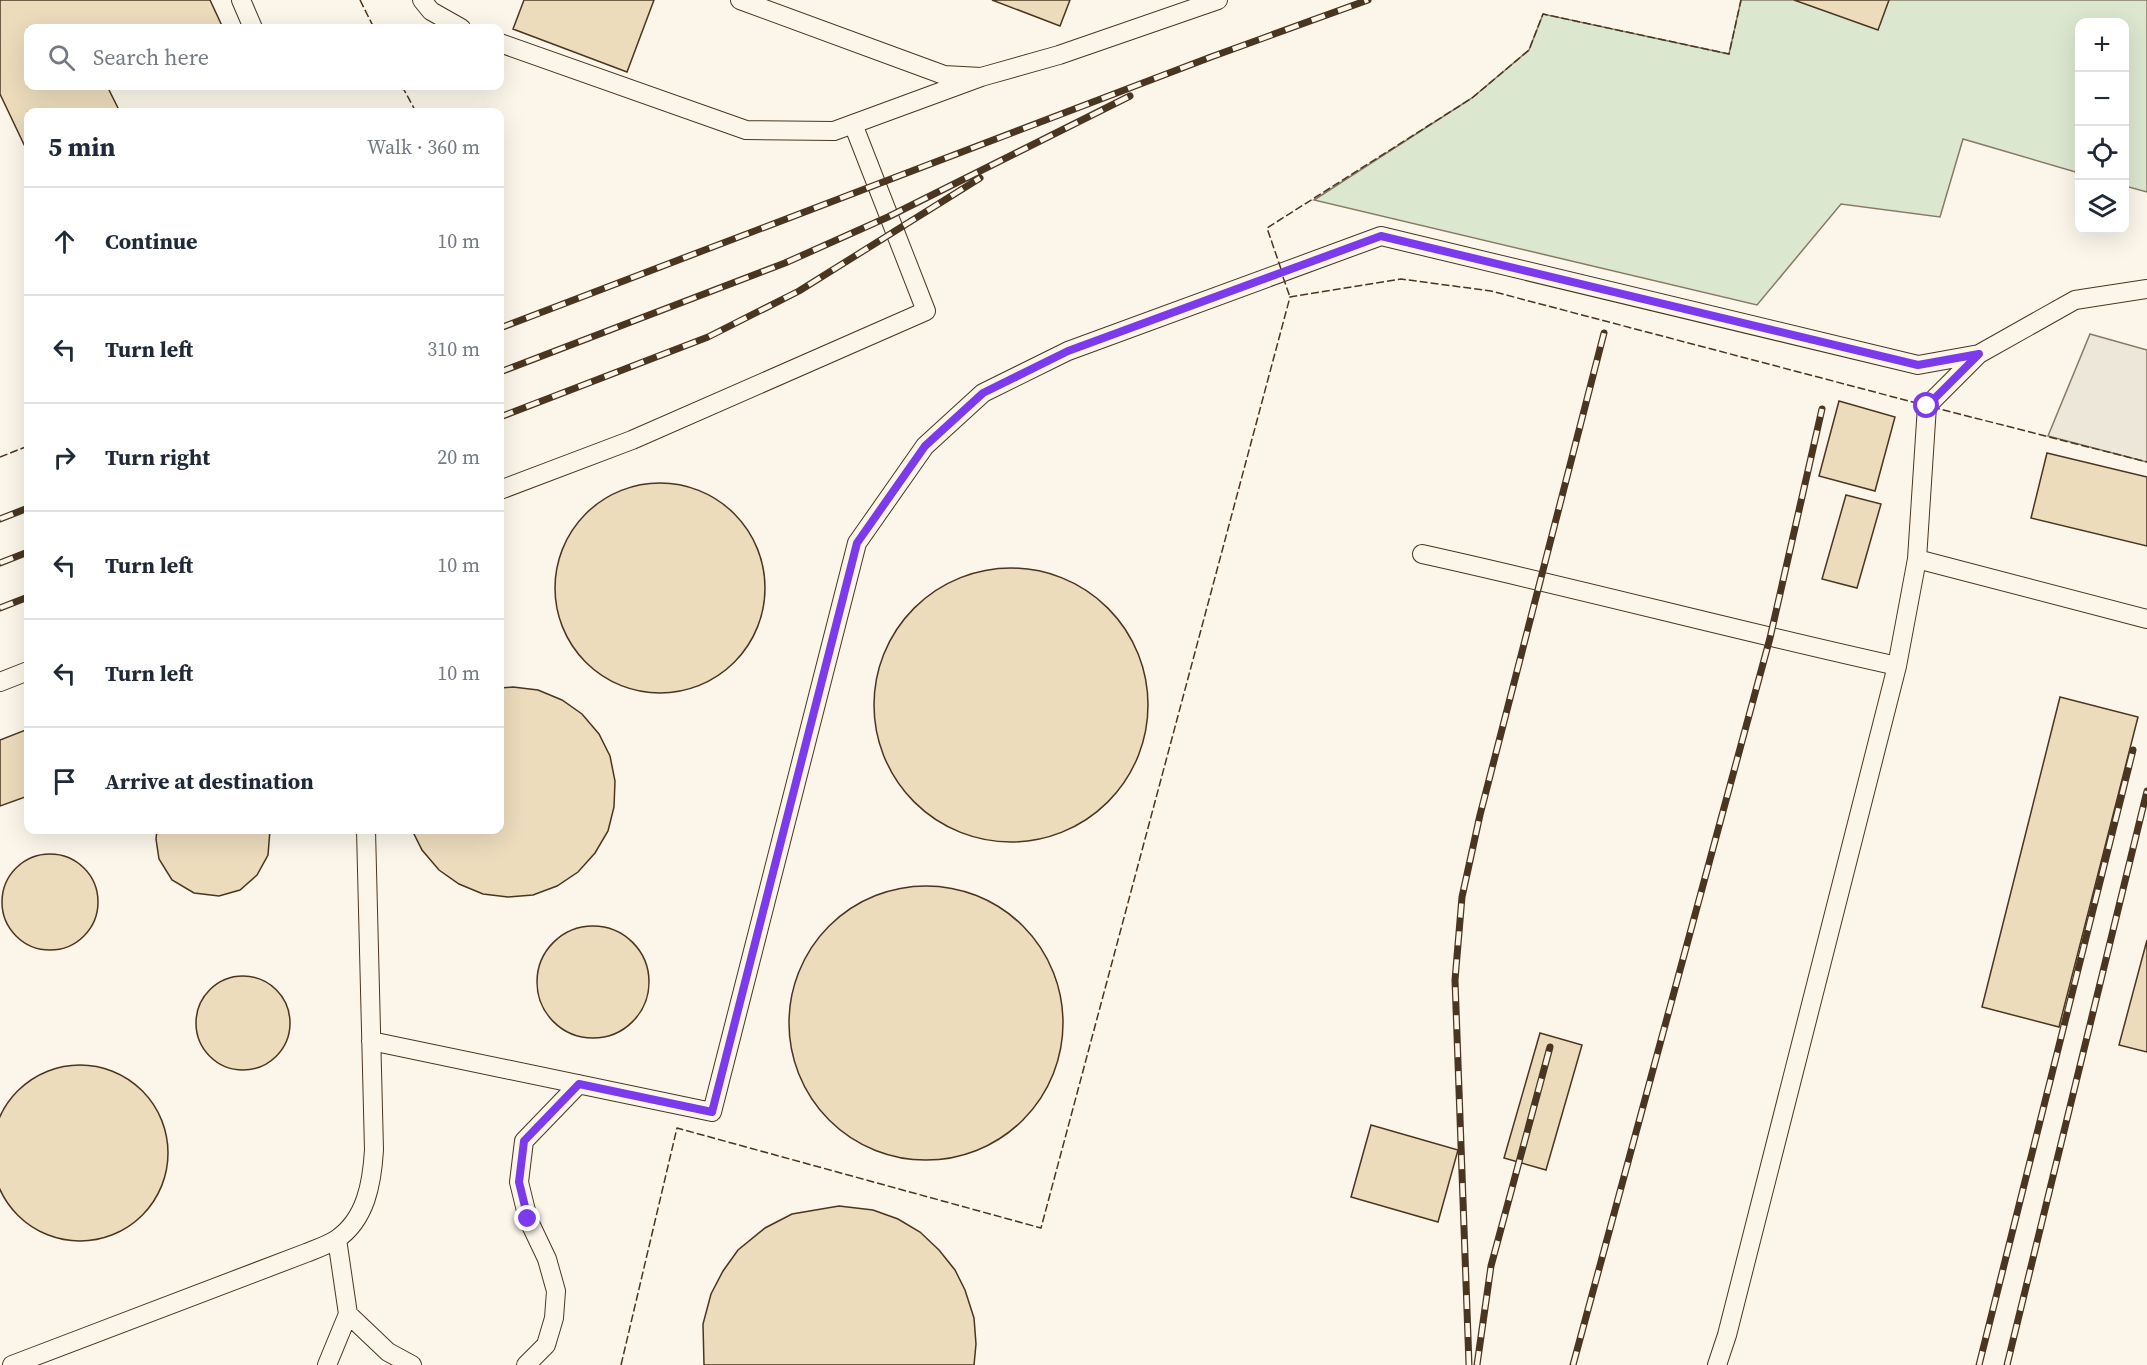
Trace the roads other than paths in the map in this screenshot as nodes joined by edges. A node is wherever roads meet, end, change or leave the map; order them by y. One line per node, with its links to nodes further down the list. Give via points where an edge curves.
1 (241, 0): 5 (lane)
2 (422, 0): 6 (lane, via 431,11)
3 (740, 0): 8 (lane, via 944,75)
4 (1218, 0): 8 (lane, via 1059,55)
5 (251, 24)
6 (454, 24)
7 (504, 44): 9 (lane, via 746,129 834,131)
8 (981, 77): 9 (lane)
9 (853, 124): 12 (lane, via 926,311 632,440)
10 (2147, 289): 11 (lane, via 2075,300)
11 (1979, 354): 14 (lane, via 1927,406); 21 (lane, via 1918,365 1381,236 1068,351 983,393 925,446 857,543 712,1112)
12 (504, 488)
13 (1422, 554): 16 (lane)
14 (1917, 560): 15 (lane); 16 (lane)
15 (2147, 619)
16 (1897, 666): 28 (lane)
17 (24, 673): 18 (lane)
18 (0, 682)
19 (366, 834): 20 (lane)
20 (371, 1041): 21 (lane); 22 (lane, via 372,1187 359,1214)
21 (579, 1084): 27 (lane, via 524,1141 519,1182 528,1219 548,1259 556,1292 546,1345)
22 (337, 1239): 23 (lane); 24 (lane)
23 (348, 1314): 25 (lane); 26 (lane, via 388,1352)
24 (12, 1365)
25 (327, 1365)
26 (412, 1365)
27 (526, 1365)
28 (1717, 1365)

